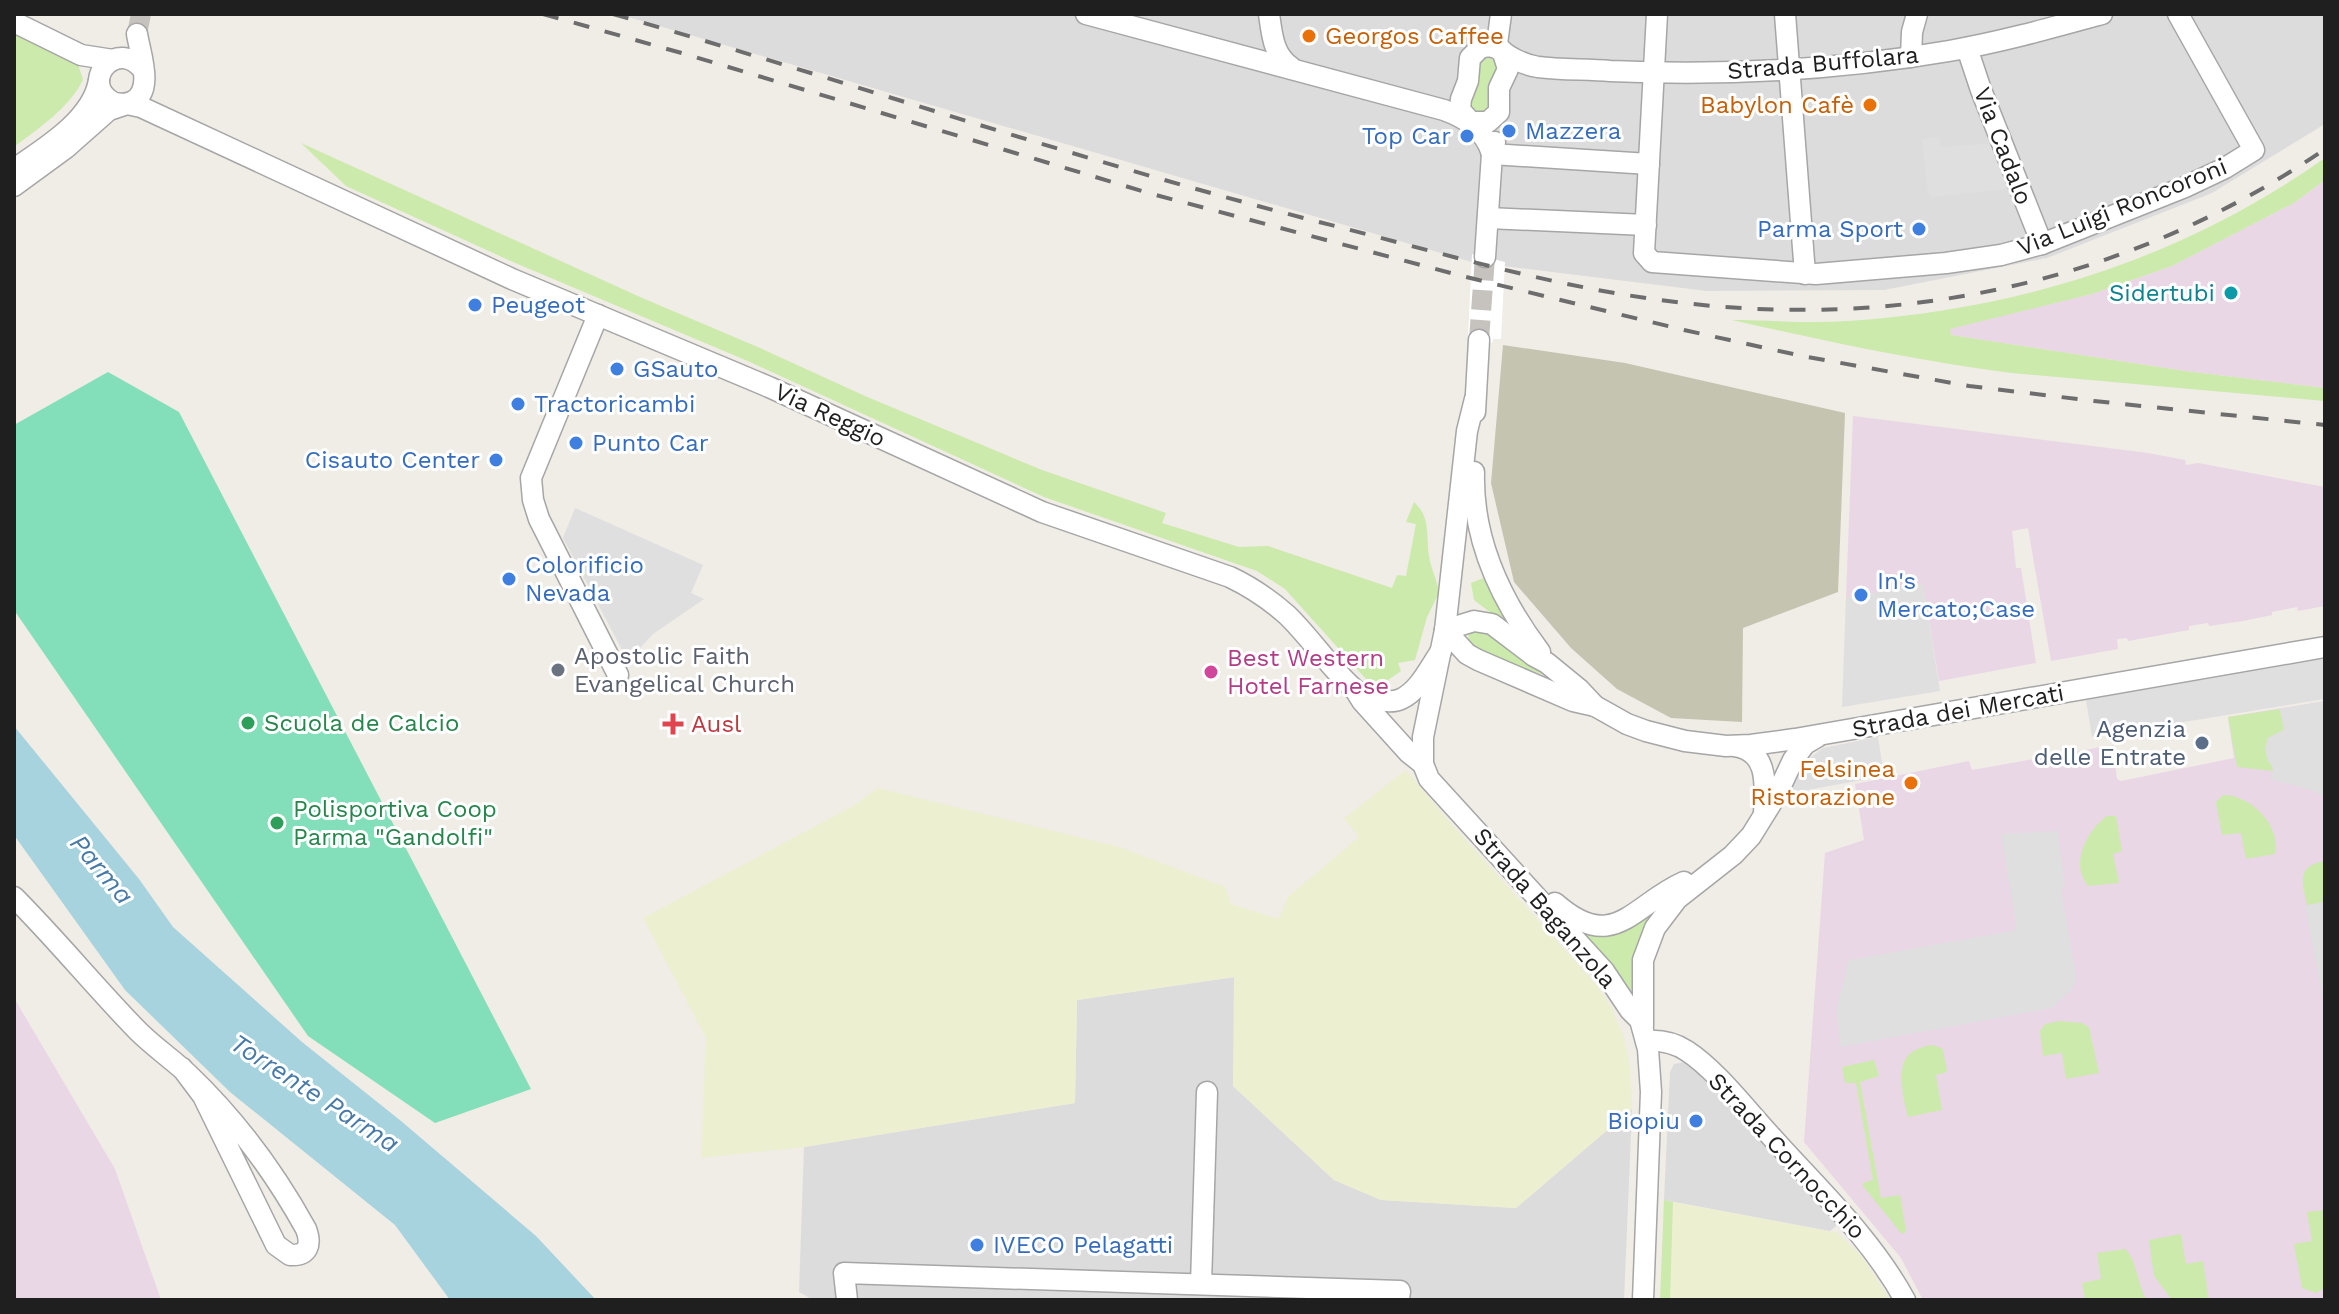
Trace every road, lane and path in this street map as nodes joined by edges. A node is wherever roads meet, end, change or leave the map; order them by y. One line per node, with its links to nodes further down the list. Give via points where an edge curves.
1 (1086, 14): 15 (street)
2 (1269, 14): 11 (street)
3 (1501, 14): 13 (street, via 1496,41)
4 (1657, 14): 21 (street)
5 (1785, 14): 18 (street)
6 (1917, 14): 14 (street)
7 (2102, 14): 9 (street, Strada Buffolara)
8 (2178, 14): 35 (street, Via Luigi Roncoroni, via 2254,150 2185,187)
9 (2060, 20): 12 (street, Strada Buffolara)
10 (14, 22): 17 (street, Via Reggio)
11 (1274, 43): 15 (street, via 1272,54); 19 (street, via 1280,58)
12 (1967, 48): 14 (street, Strada Buffolara); 35 (street, Via Cadalo)
13 (1500, 50): 16 (street, Strada Buffolara); 22 (street, via 1508,66); 24 (street, via 1488,46 1474,52)
14 (1911, 57): 18 (street, Strada Buffolara)
15 (1255, 58): 19 (street)
16 (1539, 67): 21 (street, Strada Buffolara); 22 (street, Strada Buffolara)
17 (107, 68): 20 (street, Via Reggio, via 137,34); 25 (street, Via Reggio, via 101,89 107,98); 31 (street, via 86,111)
18 (1789, 69): 21 (street, Strada Buffolara); 37 (street)
19 (1297, 70): 27 (street)
20 (144, 72): 25 (street, via 143,91); 28 (street, Via Reggio)
21 (1654, 72): 30 (street)
22 (1503, 81): 26 (street)
23 (1425, 91): 24 (street, via 1444,100)
24 (1464, 92): 27 (street, via 1460,107)
25 (127, 104): 28 (street, Via Reggio); 32 (street, via 109,110)
26 (1499, 112): 27 (street, via 1488,122); 29 (street)
27 (1468, 120): 29 (street)
28 (179, 125): 38 (street, Via Reggio)
29 (1492, 154): 30 (street); 33 (street)
30 (1649, 164): 34 (street)
31 (14, 169)
32 (14, 186)
33 (1488, 218): 34 (street); 36 (street)
34 (1646, 225): 37 (street, Via Luigi Roncoroni, via 1644,253 1652,262)
35 (2042, 244): 37 (street, Via Luigi Roncoroni, via 1962,261)
36 (1485, 257)
37 (1805, 274)
38 (598, 315): 45 (street, via 531,478 539,519); 46 (street, Via Reggio, via 1042,512 1246,585 1286,615)
39 (1479, 340): 40 (street, Strada dei Mercati)
40 (1475, 399): 41 (street, Strada dei Mercati); 44 (street, Strada dei Mercati, via 1474,494 1484,548 1512,612)
41 (1445, 630): 43 (street); 44 (street, Strada dei Mercati, via 1488,622); 47 (street, Strada dei Mercati, via 1467,654 1486,664)
42 (2325, 647): 48 (street, Strada dei Mercati)
43 (1441, 651): 46 (street, Via Reggio, via 1402,699 1380,701); 50 (street, via 1423,737)
44 (1549, 665): 47 (street, Strada dei Mercati)
45 (618, 675)
46 (1355, 689): 50 (street, Strada Baganzola)
47 (1595, 706): 49 (street, Strada dei Mercati, via 1661,736)
48 (1829, 733): 49 (street, Strada dei Mercati); 51 (street, via 1801,749)
49 (1734, 746): 51 (street, via 1749,750 1761,764)
50 (1423, 764): 53 (street, Strada Baganzola, via 1429,779)
51 (1763, 818): 52 (street, via 1742,847)
52 (1708, 873): 53 (street, via 1671,888 1624,920 1601,926 1573,917); 55 (street, via 1673,904 1648,941 1641,973)
53 (1517, 875): 55 (street, Strada Baganzola, via 1604,971)
54 (14, 897): 56 (street, via 135,1028)
55 (1645, 1033): 62 (street, Strada Baganzola, via 1651,1092); 63 (street, Strada Cornocchio, via 1684,1049 1718,1079 1860,1234)
56 (182, 1068): 56 (street, via 203,1096 276,1245 290,1255 304,1253 306,1229 271,1171)
57 (1207, 1092): 58 (street)
58 (1201, 1284): 59 (street); 60 (street)
59 (1074, 1290): 61 (street, via 844,1273)
60 (1400, 1296)
61 (847, 1300)
62 (1643, 1300)
63 (1905, 1300)

